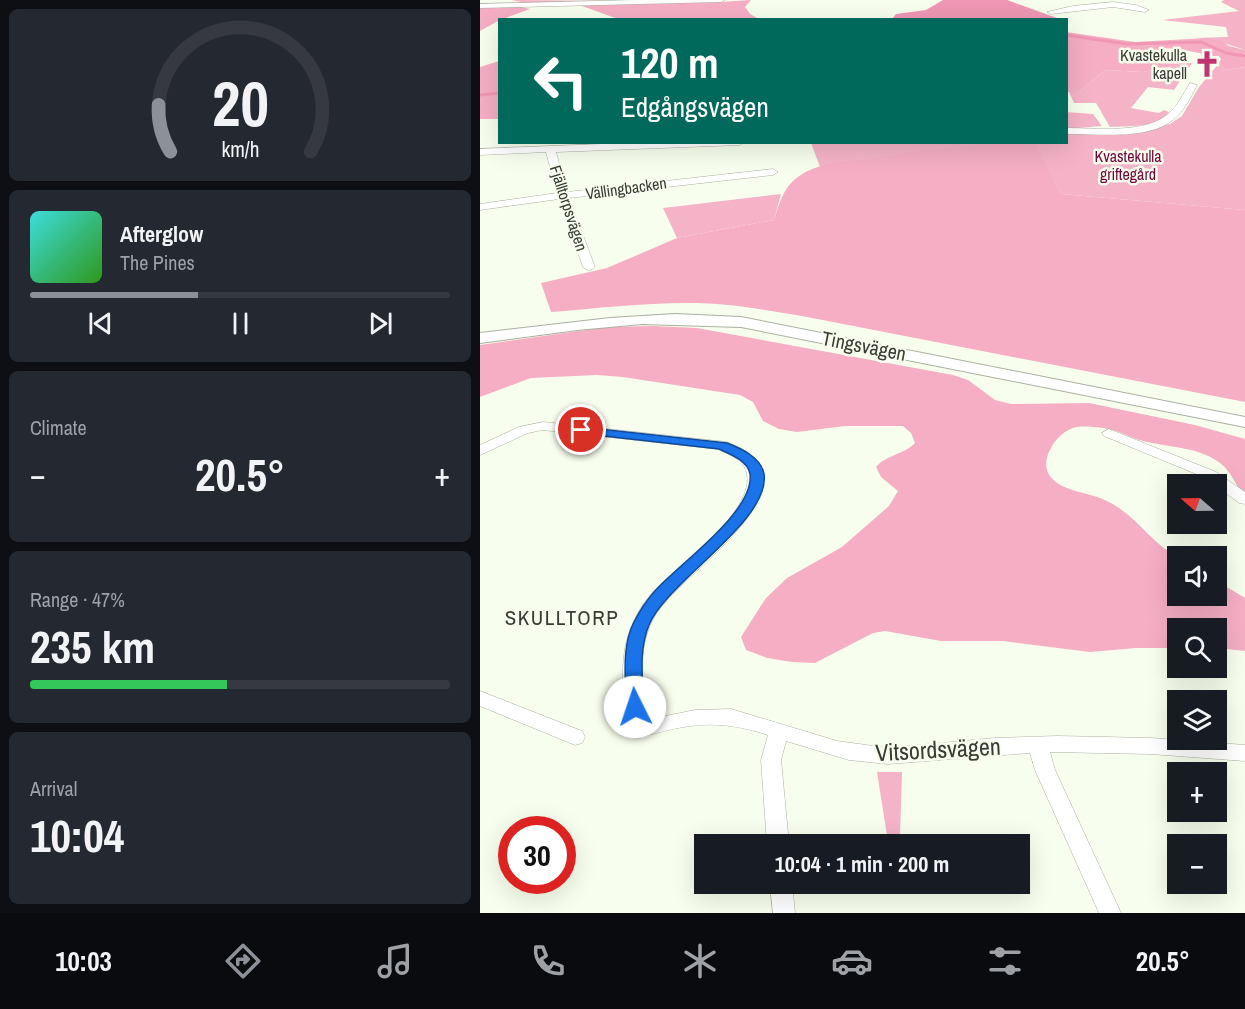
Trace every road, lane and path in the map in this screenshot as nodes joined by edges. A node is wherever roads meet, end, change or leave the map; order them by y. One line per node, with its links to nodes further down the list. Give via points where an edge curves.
1 (722, 0): 2 (street)
2 (480, 6)
3 (1145, 10): 4 (street, via 1121,4)
4 (1051, 12)
5 (1193, 85): 6 (street, via 1178,110 1165,121 1136,128)
6 (1068, 131)
7 (686, 144): 8 (street)
8 (550, 149): 9 (street); 11 (street, Fjälltorpsvägen)
9 (480, 152)
10 (773, 172): 11 (street, Vällingbacken, via 642,184)
11 (564, 197): 12 (street, Vällingbacken); 13 (street, Fjälltorpsvägen)
12 (480, 207)
13 (589, 267)
14 (480, 338): 15 (street, Tingsvägen, via 622,319 741,322)
15 (1245, 422)
16 (1109, 433): 18 (street, via 1211,475)
17 (480, 451): 20 (street, Vitsordsvägen, via 524,430 543,426 722,446 740,453 753,466 757,483 737,521 660,596 641,624 633,655 637,730 711,716 733,717)
18 (1245, 499)
19 (480, 698): 21 (street)
20 (779, 731): 22 (street, Vitsordsvägen, via 870,755 910,756); 24 (street, via 771,760)
21 (575, 737)
22 (1038, 745): 23 (street, Vitsordsvägen, via 1168,746); 27 (street, via 1045,770)
23 (1245, 753)
24 (777, 834)
25 (782, 894): 26 (street)
26 (784, 913)
27 (1110, 913)

